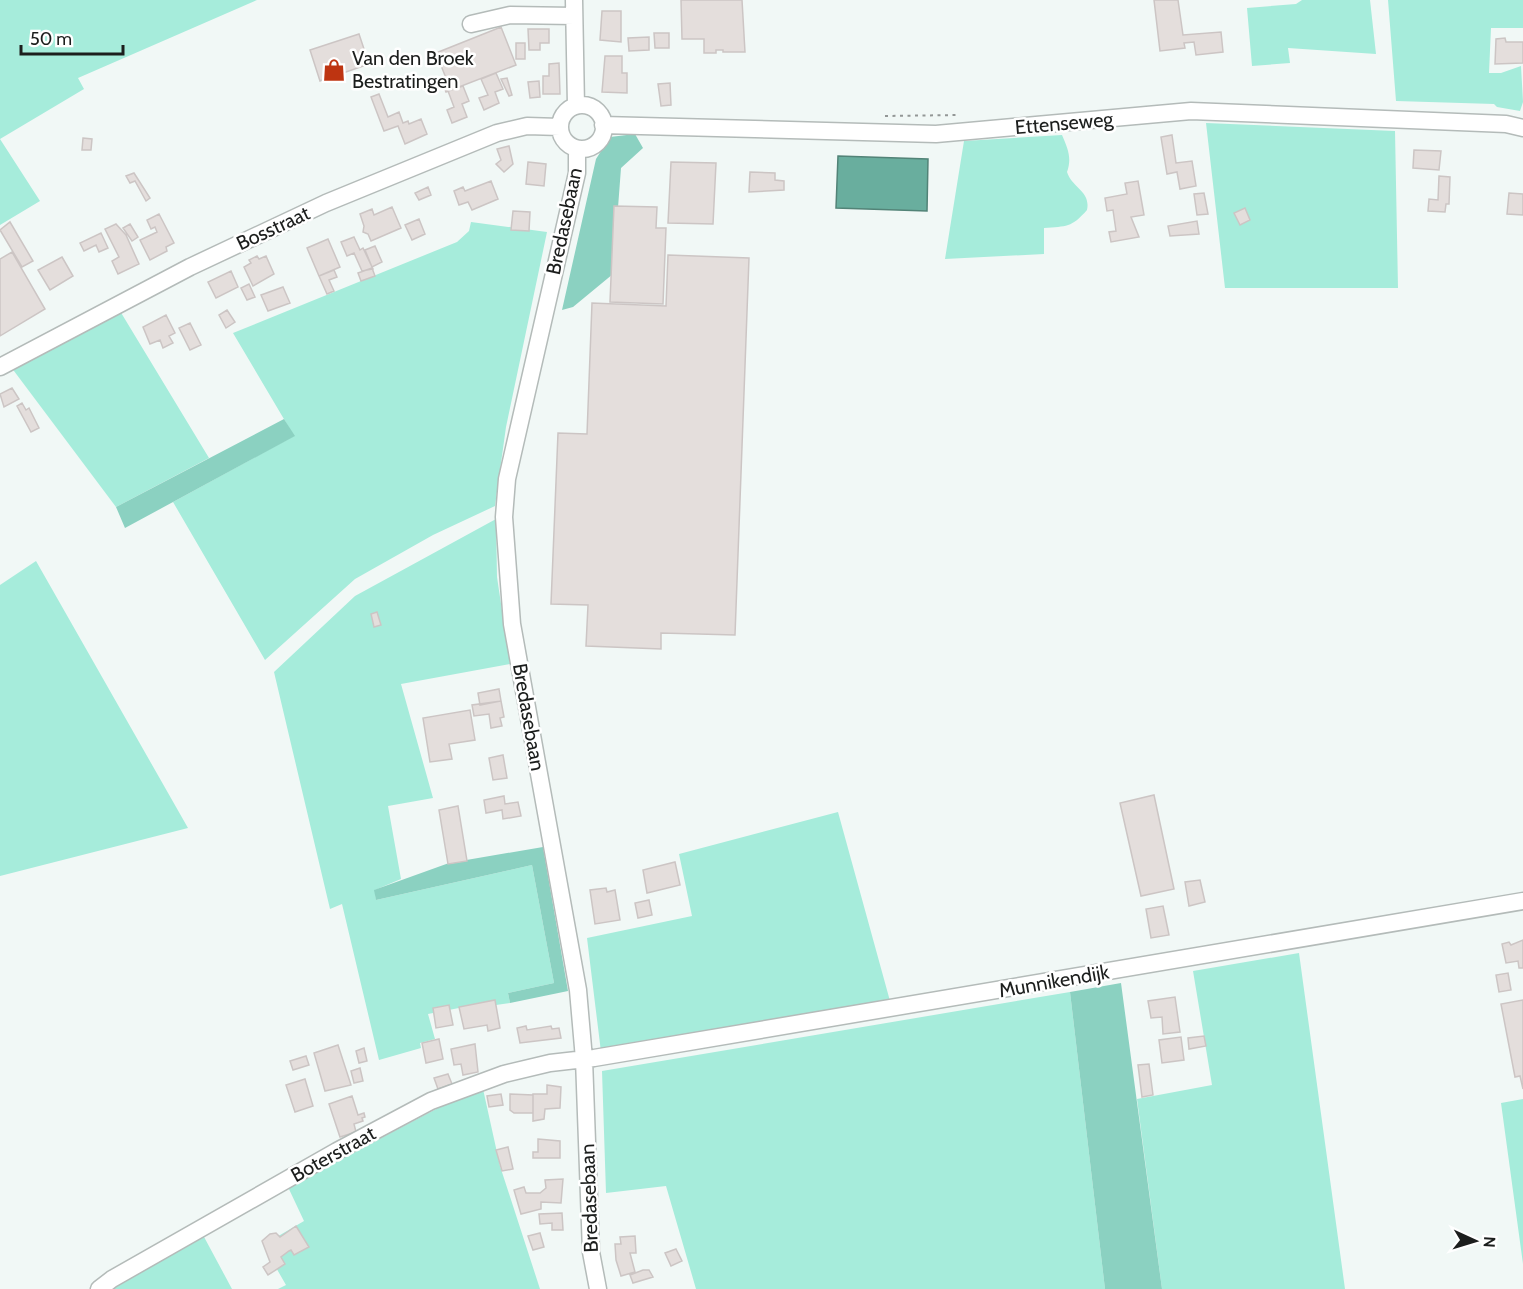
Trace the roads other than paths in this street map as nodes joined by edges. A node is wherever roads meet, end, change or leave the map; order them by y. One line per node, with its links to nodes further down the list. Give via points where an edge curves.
1 (574, 8): 2 (street); 3 (street)
2 (471, 24)
3 (576, 106): 4 (street, via 593,109); 5 (street, via 562,118)
4 (603, 125): 6 (street, Ettenseweg, via 936,134 1191,111 1506,124); 7 (street, via 597,142 590,148)
5 (560, 127): 7 (street, via 562,137); 8 (street, Bosstraat, via 527,126 497,133 326,203 190,267)
6 (1523, 128)
7 (577, 149): 10 (street, Bredasebaan, via 578,173 507,479 504,517 512,624 578,990)
8 (0, 367)
9 (1523, 901): 10 (street, Munnikendijk)
10 (584, 1059): 11 (street, Boterstraat, via 504,1074 431,1101 112,1278); 12 (street, Bredasebaan, via 591,1252)
11 (99, 1289)
12 (598, 1289)

